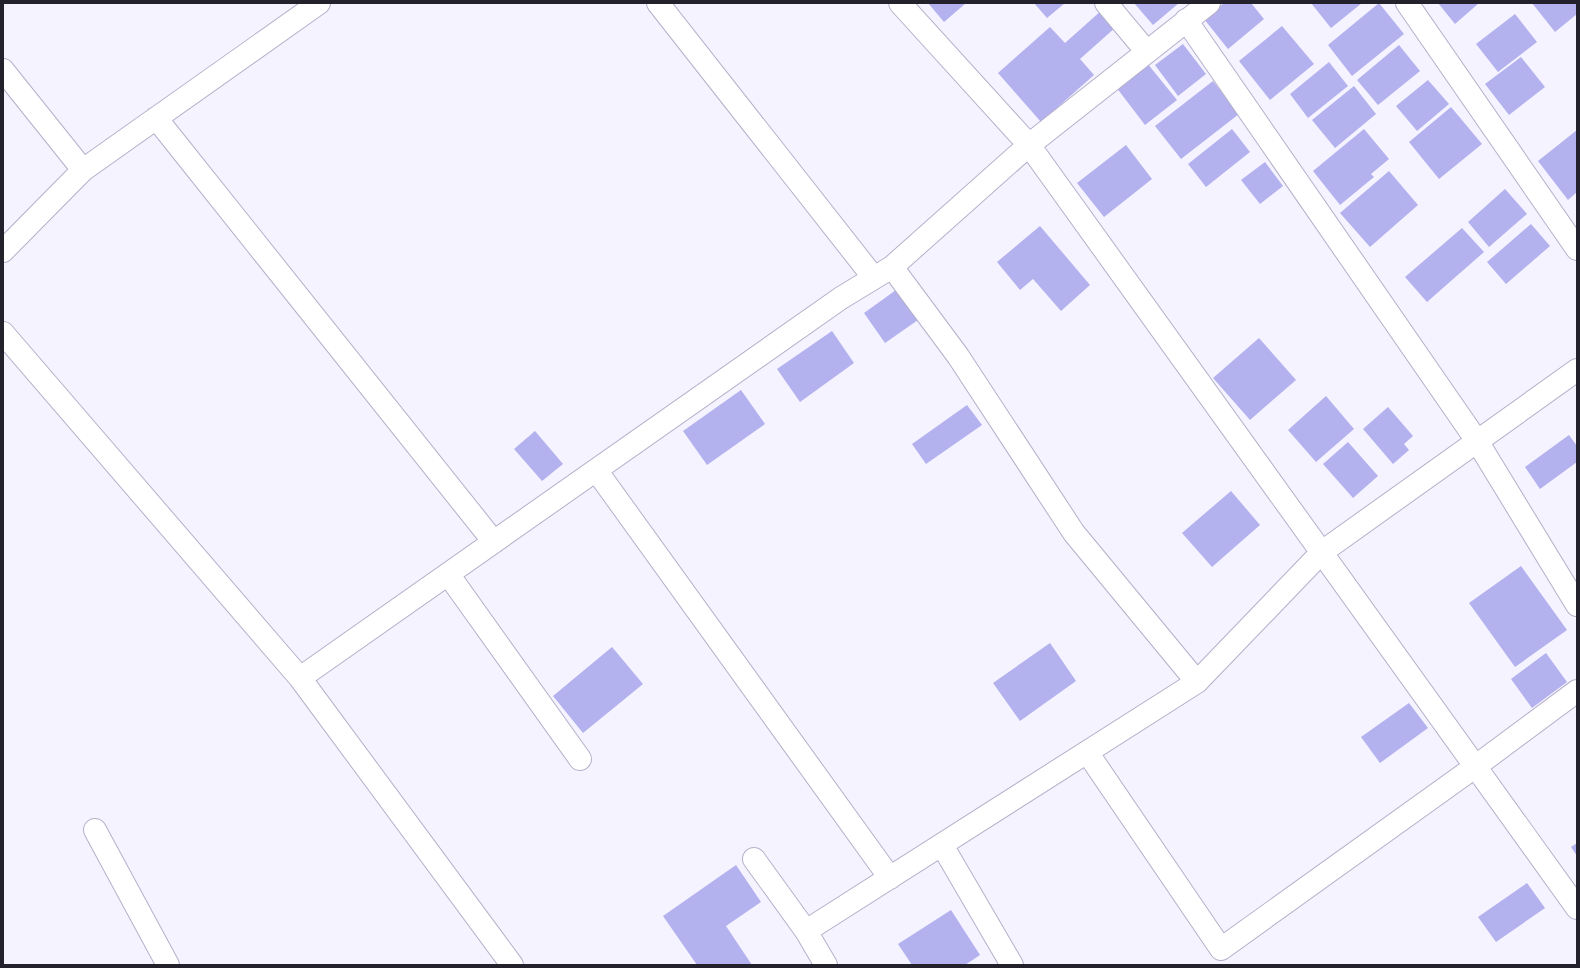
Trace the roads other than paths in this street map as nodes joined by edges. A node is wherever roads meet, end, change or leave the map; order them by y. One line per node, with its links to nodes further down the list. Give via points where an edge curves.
1 (319, 3): 10 (street)
2 (658, 3): 16 (street)
3 (900, 3): 11 (street)
4 (1106, 3): 8 (street)
5 (1209, 3): 7 (street)
6 (1407, 3): 13 (street)
7 (1186, 20): 8 (street); 19 (street)
8 (1147, 52): 11 (street)
9 (3, 70): 12 (street)
10 (156, 118): 12 (street); 21 (street)
11 (1029, 145): 15 (street); 22 (street)
12 (83, 170): 14 (street)
13 (1577, 249)
14 (3, 251)
15 (892, 267): 16 (street); 26 (street, via 958,356 1074,533)
16 (874, 278): 20 (street, via 841,298)
17 (3, 333): 25 (street)
18 (1577, 370): 19 (street)
19 (1477, 441): 22 (street); 24 (street)
20 (596, 470): 21 (street); 34 (street)
21 (494, 542): 23 (street)
22 (1322, 552): 26 (street); 30 (street)
23 (448, 574): 25 (street); 29 (street)
24 (1577, 605)
25 (300, 678): 38 (street)
26 (1197, 682): 28 (street)
27 (1577, 691): 30 (street)
28 (1087, 752): 30 (street, via 1221,949); 32 (street)
29 (580, 760)
30 (1476, 766): 35 (street)
31 (95, 830): 37 (street)
32 (942, 845): 34 (street); 40 (street)
33 (754, 859): 36 (street)
34 (890, 878): 36 (street)
35 (1577, 908)
36 (806, 931): 39 (street)
37 (168, 965)
38 (512, 965)
39 (826, 965)
40 (1012, 965)

